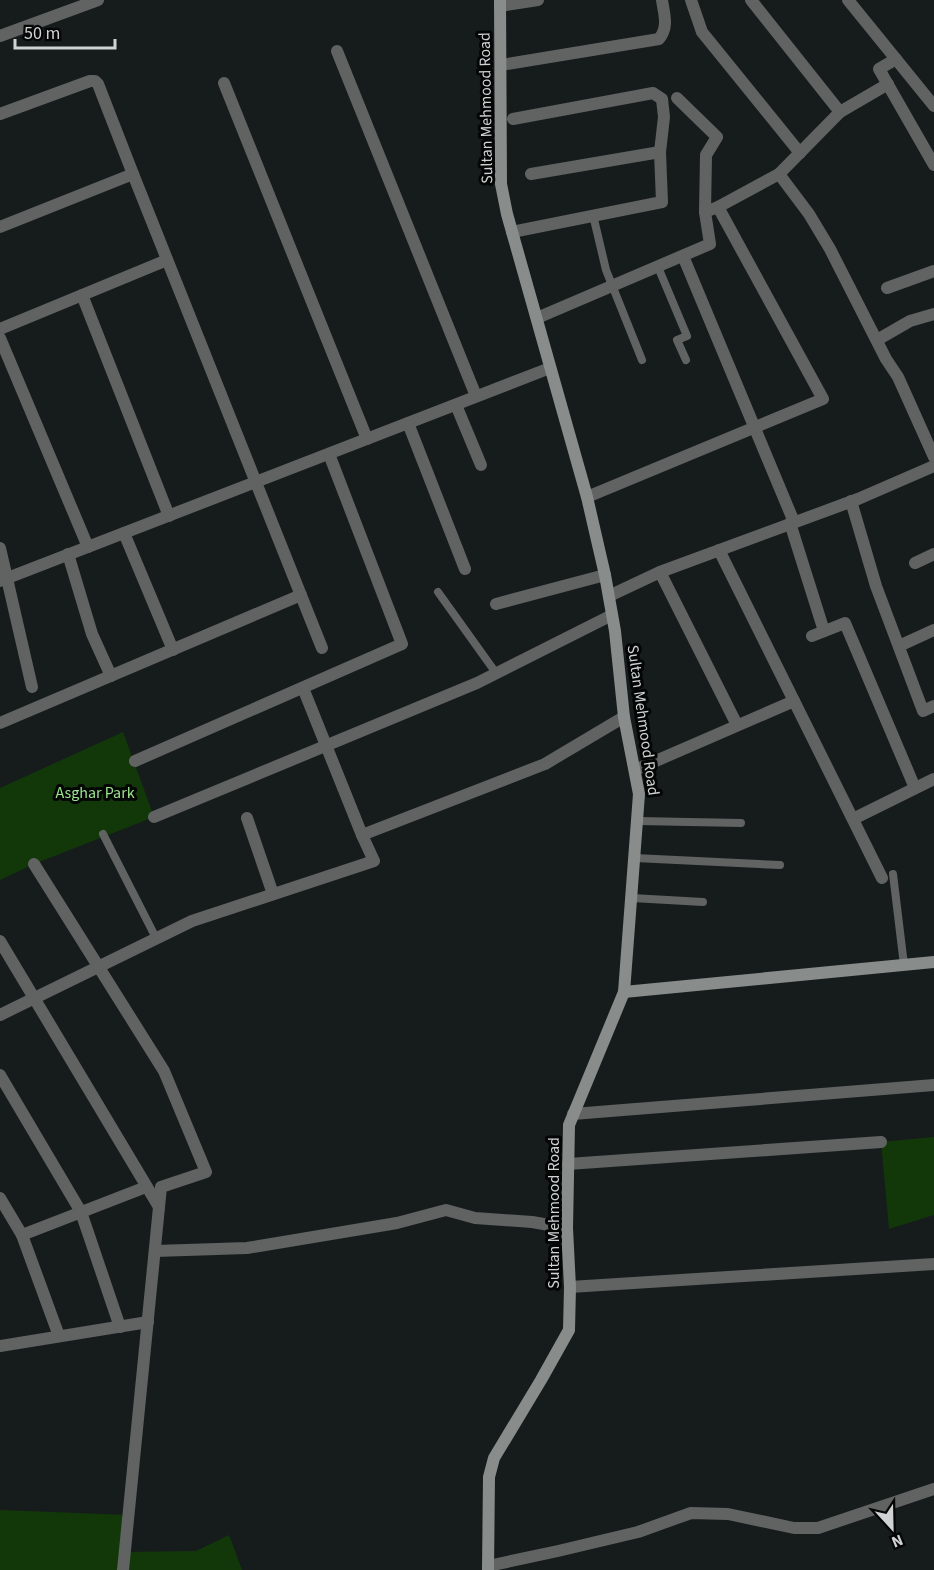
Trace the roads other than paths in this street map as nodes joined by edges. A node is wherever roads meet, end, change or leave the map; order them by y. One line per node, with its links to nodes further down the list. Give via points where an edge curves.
1 (98, 0): 8 (street)
2 (538, 0): 7 (street)
3 (662, 0): 11 (street, via 666,21 659,39)
4 (691, 0): 20 (street, via 702,33)
5 (751, 0): 16 (street)
6 (848, 0): 10 (street)
7 (500, 3): 11 (street, Sultan Mehmood Road)
8 (0, 36)
9 (337, 51): 46 (street)
10 (896, 58): 13 (street, via 879,69); 15 (street)
11 (501, 65): 29 (street, Sultan Mehmood Road, via 501,184)
12 (224, 83): 50 (street)
13 (888, 84): 16 (street); 21 (street)
14 (678, 98): 26 (street, via 717,137 706,155)
15 (934, 106)
16 (840, 112): 20 (street)
17 (0, 114): 22 (street, via 95,81)
18 (513, 119): 19 (street, via 653,93 662,99)
19 (660, 152): 23 (street); 27 (street, via 662,202)
20 (800, 153): 24 (street)
21 (934, 165)
22 (133, 174): 28 (street); 31 (street)
23 (531, 174)
24 (779, 174): 25 (street); 41 (street, via 830,249)
25 (718, 207): 26 (street); 49 (street, via 823,399)
26 (705, 212): 30 (street, via 710,244)
27 (593, 215): 29 (street); 34 (lane)
28 (0, 227)
29 (512, 232): 38 (street, Sultan Mehmood Road)
30 (683, 256): 32 (street); 49 (street)
31 (167, 260): 36 (street); 55 (street)
32 (658, 267): 34 (street); 43 (lane, via 687,336 677,340)
33 (934, 271): 35 (street)
34 (612, 286): 38 (street); 42 (lane)
35 (887, 288)
36 (82, 296): 39 (street); 58 (street)
37 (934, 314): 41 (street, via 910,321)
38 (537, 318): 45 (street, Sultan Mehmood Road)
39 (0, 329)
40 (0, 338): 44 (street)
41 (877, 340): 52 (street)
42 (642, 360)
43 (686, 360)
44 (4, 361): 61 (street)
45 (550, 368): 46 (street); 56 (street, Sultan Mehmood Road)
46 (477, 396): 47 (street)
47 (456, 405): 48 (street); 53 (street)
48 (408, 423): 50 (street); 67 (street)
49 (754, 427): 56 (street); 59 (street)
50 (367, 439): 51 (street)
51 (329, 454): 55 (street); 83 (street, via 402,644)
52 (934, 457)
53 (481, 465)
54 (934, 466): 57 (street)
55 (257, 482): 58 (street); 72 (street)
56 (586, 497): 69 (street, Sultan Mehmood Road)
57 (851, 501): 59 (street); 77 (street)
58 (168, 516): 60 (street)
59 (792, 523): 63 (street); 93 (street, via 818,634 845,623)
60 (124, 533): 61 (street); 79 (street)
61 (88, 547): 64 (street)
62 (0, 548): 70 (street)
63 (719, 550): 68 (street); 84 (street)
64 (68, 554): 70 (street); 81 (street, via 92,634)
65 (934, 554): 66 (street)
66 (915, 563)
67 (465, 569)
68 (660, 572): 73 (street); 88 (street)
69 (605, 575): 73 (street, Sultan Mehmood Road); 74 (street)
70 (3, 580): 82 (street)
71 (438, 592): 80 (lane)
72 (301, 596): 78 (street); 79 (street)
73 (609, 596): 75 (street, Sultan Mehmood Road)
74 (496, 604)
75 (612, 615): 80 (street); 86 (street, Sultan Mehmood Road)
76 (934, 630): 77 (street)
77 (899, 646): 85 (street, via 923,711)
78 (322, 648)
79 (172, 650): 81 (street)
80 (496, 673): 89 (street)
81 (111, 676): 87 (street)
82 (32, 687)
83 (303, 688): 89 (street); 90 (street)
84 (794, 701): 88 (street); 96 (street)
85 (934, 706)
86 (624, 717): 91 (street, Sultan Mehmood Road); 100 (street, via 545,764)
87 (0, 723)
88 (737, 725): 91 (street)
89 (326, 745): 94 (street); 100 (street)
90 (135, 761)
91 (635, 770): 97 (street, Sultan Mehmood Road)
92 (934, 779): 93 (street)
93 (915, 788): 96 (street)
94 (154, 817)
95 (247, 818): 105 (street)
96 (853, 819): 104 (street)
97 (638, 822): 98 (lane); 101 (street, Sultan Mehmood Road)
98 (741, 823)
99 (103, 834): 108 (lane)
100 (362, 836): 105 (street, via 374,861)
101 (635, 858): 103 (lane); 106 (street, Sultan Mehmood Road)
102 (34, 864): 112 (street)
103 (780, 865)
104 (887, 876): 111 (lane)
105 (273, 894): 108 (street, via 192,921)
106 (632, 898): 107 (lane); 113 (street, Sultan Mehmood Road)
107 (703, 902)
108 (156, 938): 112 (street)
109 (0, 941): 114 (street)
110 (934, 962): 111 (street)
111 (904, 965): 113 (street)
112 (99, 966): 114 (street); 123 (street, via 164,1071 206,1172 160,1187)
113 (624, 992): 118 (street, Sultan Mehmood Road)
114 (34, 998): 115 (street); 121 (street)
115 (0, 1015)
116 (0, 1075): 124 (street)
117 (934, 1085): 118 (street)
118 (573, 1114): 120 (street, Sultan Mehmood Road)
119 (881, 1143): 120 (street)
120 (568, 1164): 125 (street, Sultan Mehmood Road)
121 (146, 1187): 123 (street); 124 (street)
122 (0, 1198): 126 (street)
123 (159, 1207): 127 (street)
124 (81, 1212): 126 (street); 131 (street)
125 (567, 1228): 127 (street, via 475,1218 446,1210 397,1223 247,1248); 129 (street, Sultan Mehmood Road)
126 (22, 1235): 132 (street)
127 (154, 1251): 130 (street)
128 (934, 1264): 129 (street)
129 (570, 1287): 135 (street, Sultan Mehmood Road, via 569,1330 494,1458 489,1477)
130 (148, 1322): 131 (street); 136 (street)
131 (120, 1327): 132 (street)
132 (59, 1336): 133 (street)
133 (2, 1342)
134 (934, 1489): 135 (street, via 818,1527 795,1528 728,1514 691,1513 638,1532)
135 (488, 1568)
136 (123, 1570)

